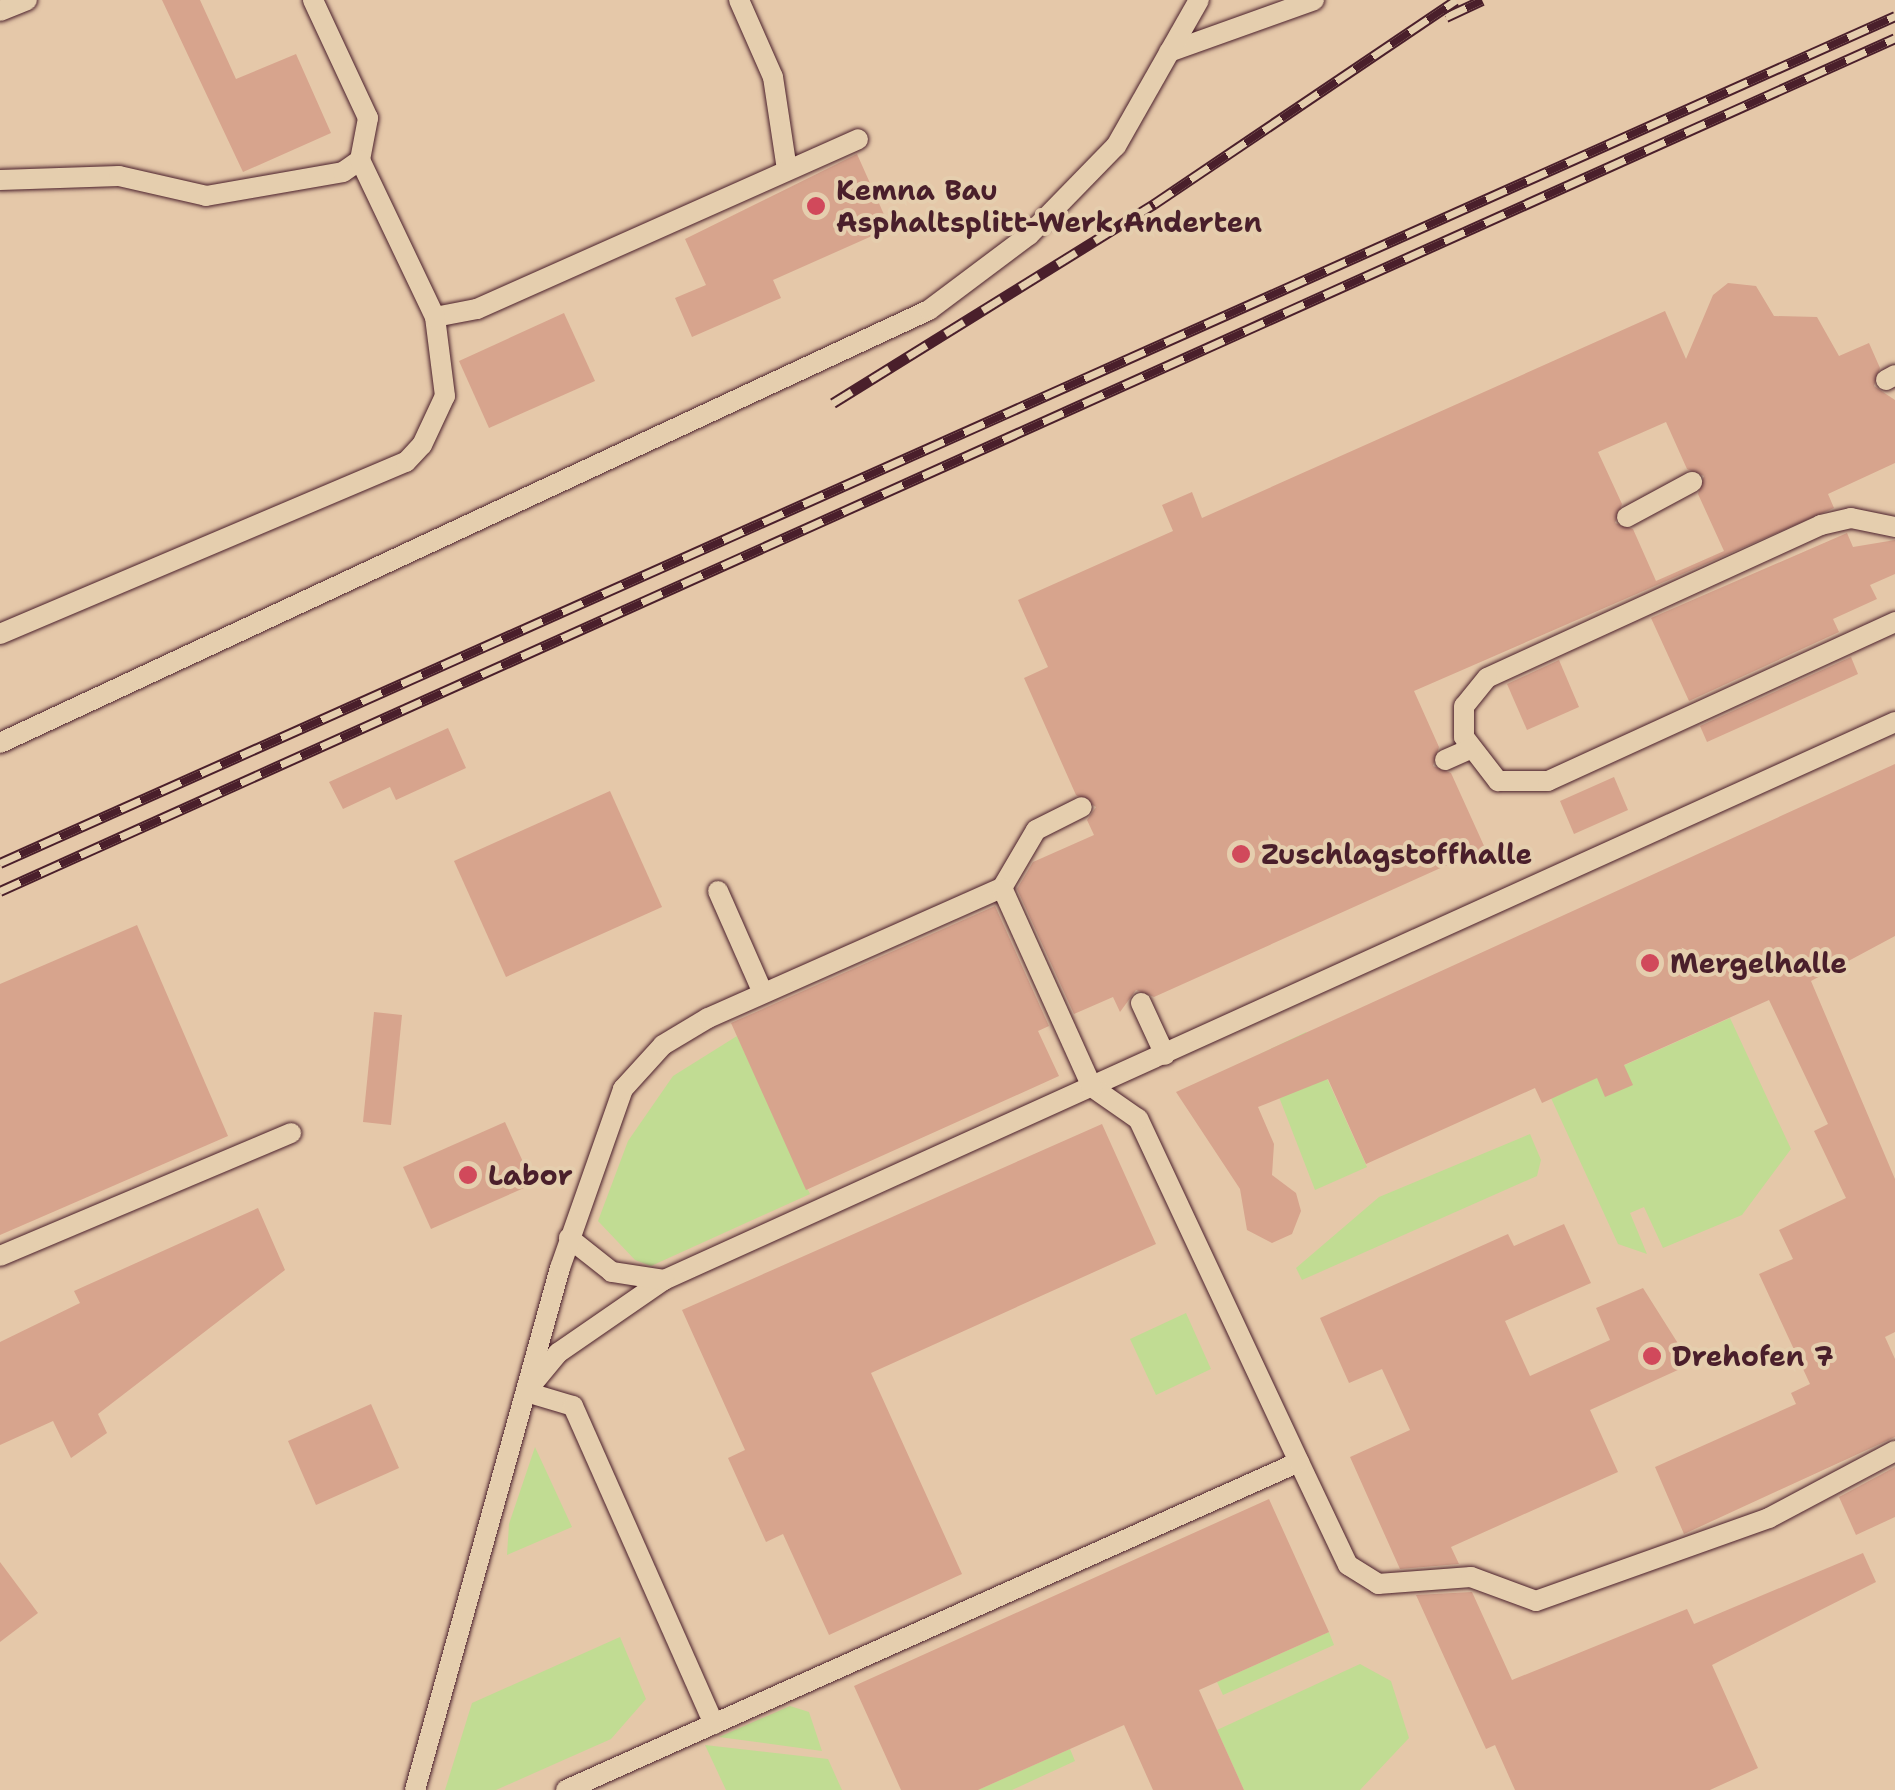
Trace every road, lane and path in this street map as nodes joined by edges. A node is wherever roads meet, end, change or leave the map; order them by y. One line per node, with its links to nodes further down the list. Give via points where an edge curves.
1 (27, 0): 6 (lane)
2 (313, 0): 9 (lane, via 368,118)
3 (739, 0): 10 (lane, via 772,76)
4 (1200, 0): 7 (lane)
5 (1314, 0): 7 (lane)
6 (0, 11)
7 (1169, 52): 19 (lane, via 1116,146 1030,234 929,310)
8 (858, 139): 10 (lane)
9 (360, 160): 11 (lane, via 343,172 206,196 119,176); 12 (lane)
10 (787, 170): 12 (lane, via 477,309)
11 (0, 180)
12 (435, 318): 17 (lane, via 444,396 438,420 406,462)
13 (1692, 482): 14 (lane)
14 (1627, 517)
15 (1895, 527): 20 (lane, via 1852,518 1821,525 1488,678 1464,706)
16 (1895, 622): 20 (lane, via 1548,781 1498,781)
17 (0, 634)
18 (1895, 722): 27 (lane)
19 (0, 743)
20 (1470, 749): 21 (lane)
21 (1445, 760)
22 (1082, 808): 23 (lane, via 1036,830)
23 (1002, 888): 25 (lane); 28 (lane)
24 (718, 891): 25 (lane)
25 (763, 993): 30 (lane, via 663,1045 623,1089)
26 (1141, 1003): 27 (lane)
27 (1165, 1054): 28 (lane)
28 (1092, 1087): 32 (lane); 35 (lane, via 1138,1120)
29 (291, 1133): 31 (lane)
30 (569, 1238): 32 (lane, via 612,1272); 33 (lane)
31 (0, 1256)
32 (664, 1280): 33 (lane, via 558,1353)
33 (526, 1392): 36 (lane, via 572,1406); 37 (lane)
34 (1895, 1450): 35 (lane, via 1769,1518 1536,1601 1471,1577 1378,1584 1348,1566)
35 (1300, 1462): 36 (lane)
36 (714, 1724): 38 (lane)
37 (414, 1790)
38 (566, 1790)

